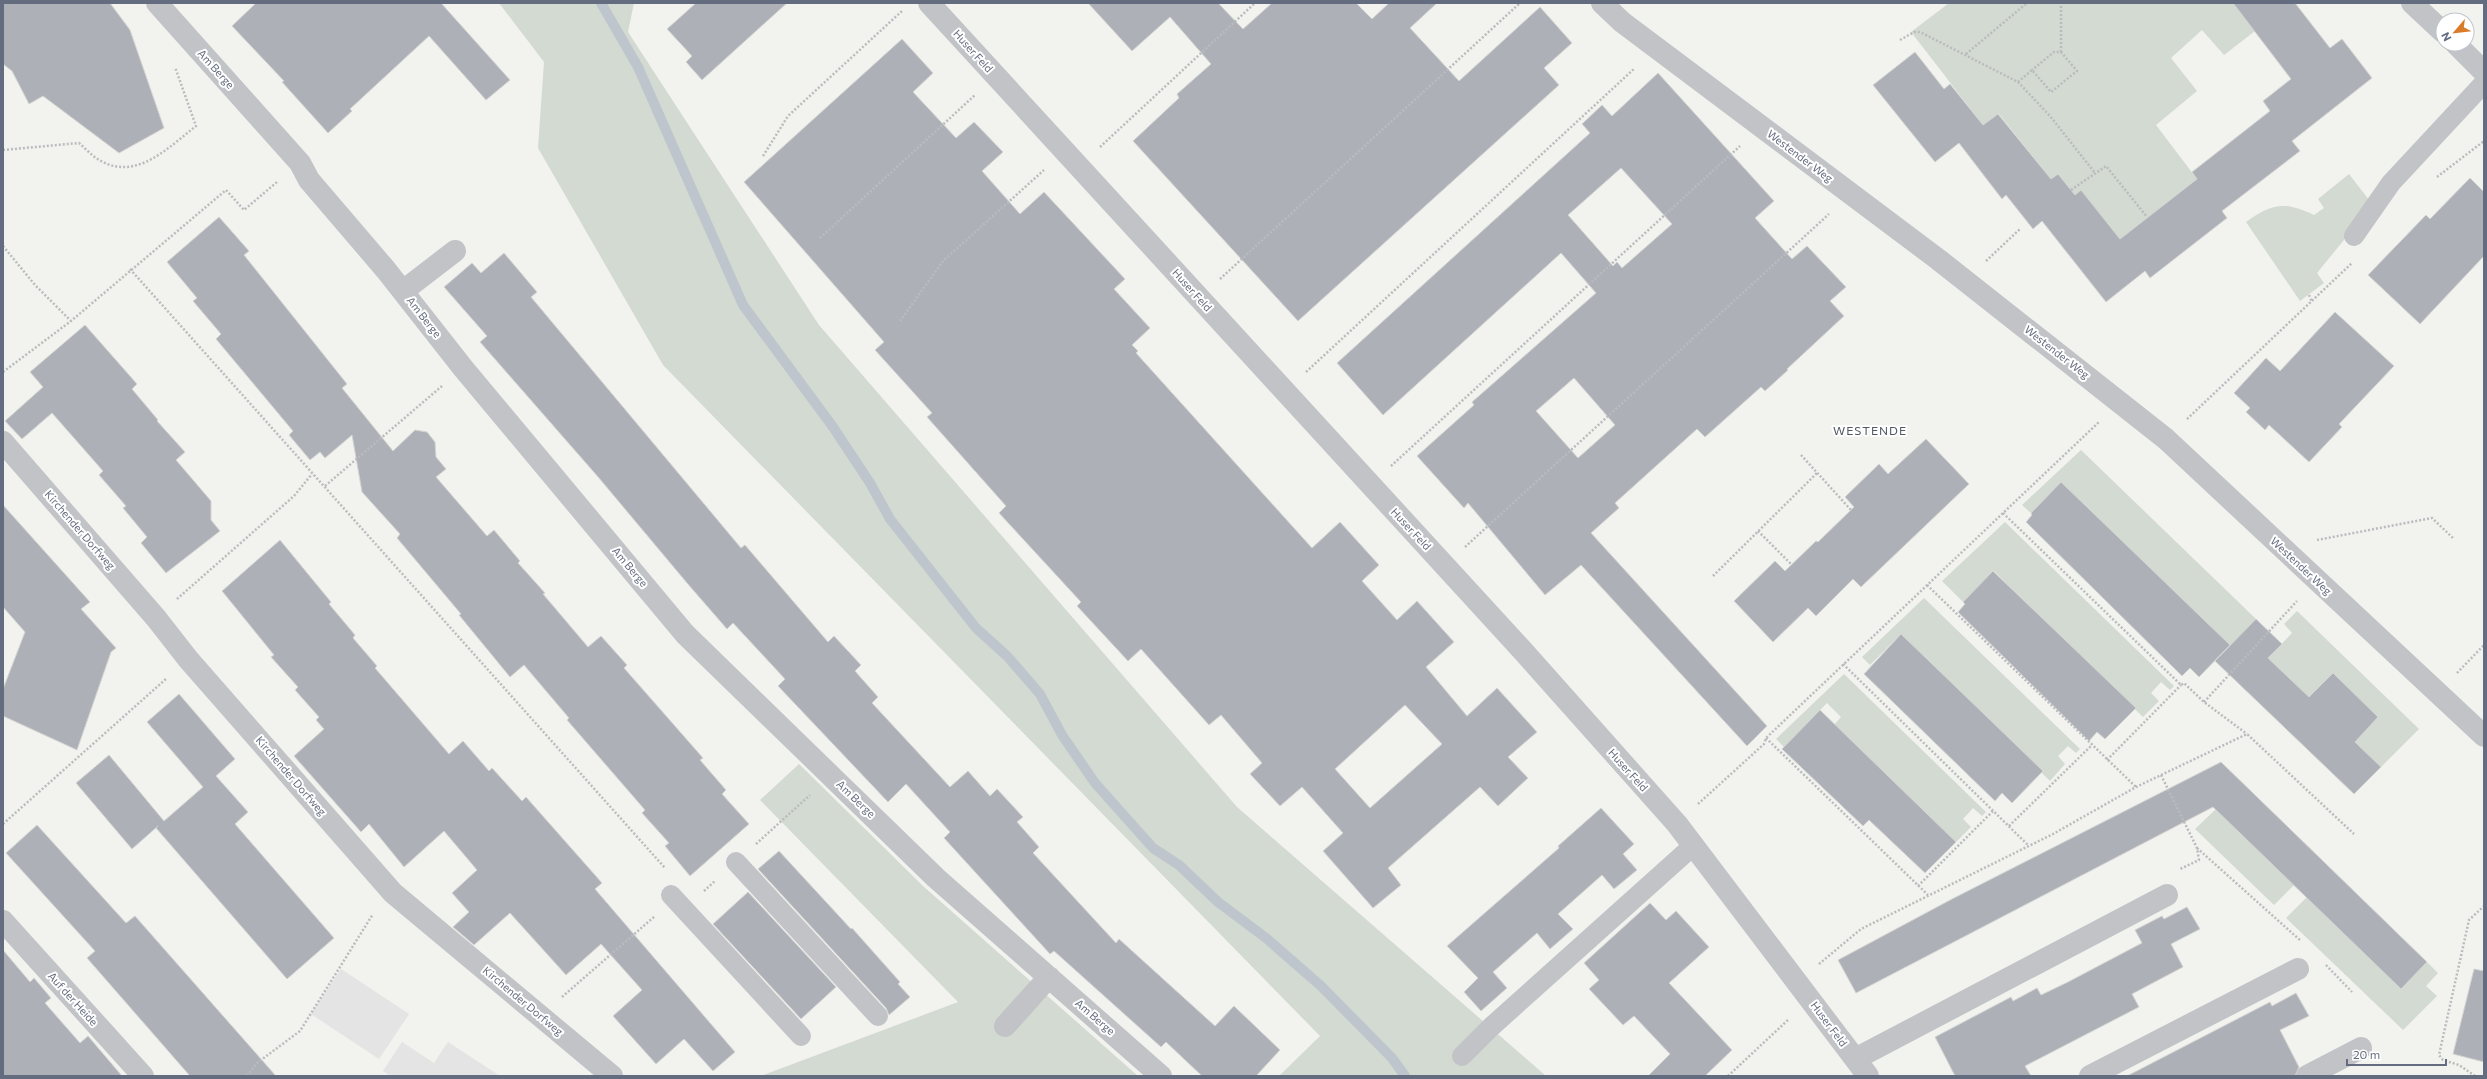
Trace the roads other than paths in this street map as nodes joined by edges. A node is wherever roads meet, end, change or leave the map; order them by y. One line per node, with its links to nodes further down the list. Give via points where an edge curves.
1 (157, 3): 11 (street, Am Berge, via 300,163 309,180)
2 (929, 3): 14 (street, Huser Feld, via 1445,567)
3 (1602, 3): 13 (street, Westender Weg, via 1622,22 1966,281 2166,439)
4 (2412, 3): 5 (street)
5 (2435, 25)
6 (2464, 52): 7 (street)
7 (2484, 72)
8 (2484, 83): 9 (lane, via 2391,183)
9 (2354, 236)
10 (455, 251): 11 (street)
11 (403, 291): 20 (street, Am Berge, via 463,368 686,634 936,878)
12 (3, 442): 28 (street, Kirchender Dorfweg, via 156,618 188,659 389,888)
13 (2484, 736)
14 (1694, 845): 25 (lane); 26 (street, Huser Feld)
15 (736, 862): 21 (lane)
16 (671, 895): 23 (lane)
17 (2167, 895): 26 (street)
18 (3, 921): 27 (street, Auf der Heide)
19 (2298, 969): 31 (street)
20 (1049, 977): 22 (street); 29 (street, Am Berge)
21 (878, 1016)
22 (1005, 1026)
23 (801, 1036)
24 (2361, 1048): 32 (street)
25 (1462, 1056)
26 (1855, 1058): 30 (street, Huser Feld)
27 (143, 1076)
28 (612, 1076)
29 (1161, 1076)
30 (1868, 1076)
31 (2090, 1076)
32 (2307, 1076)

